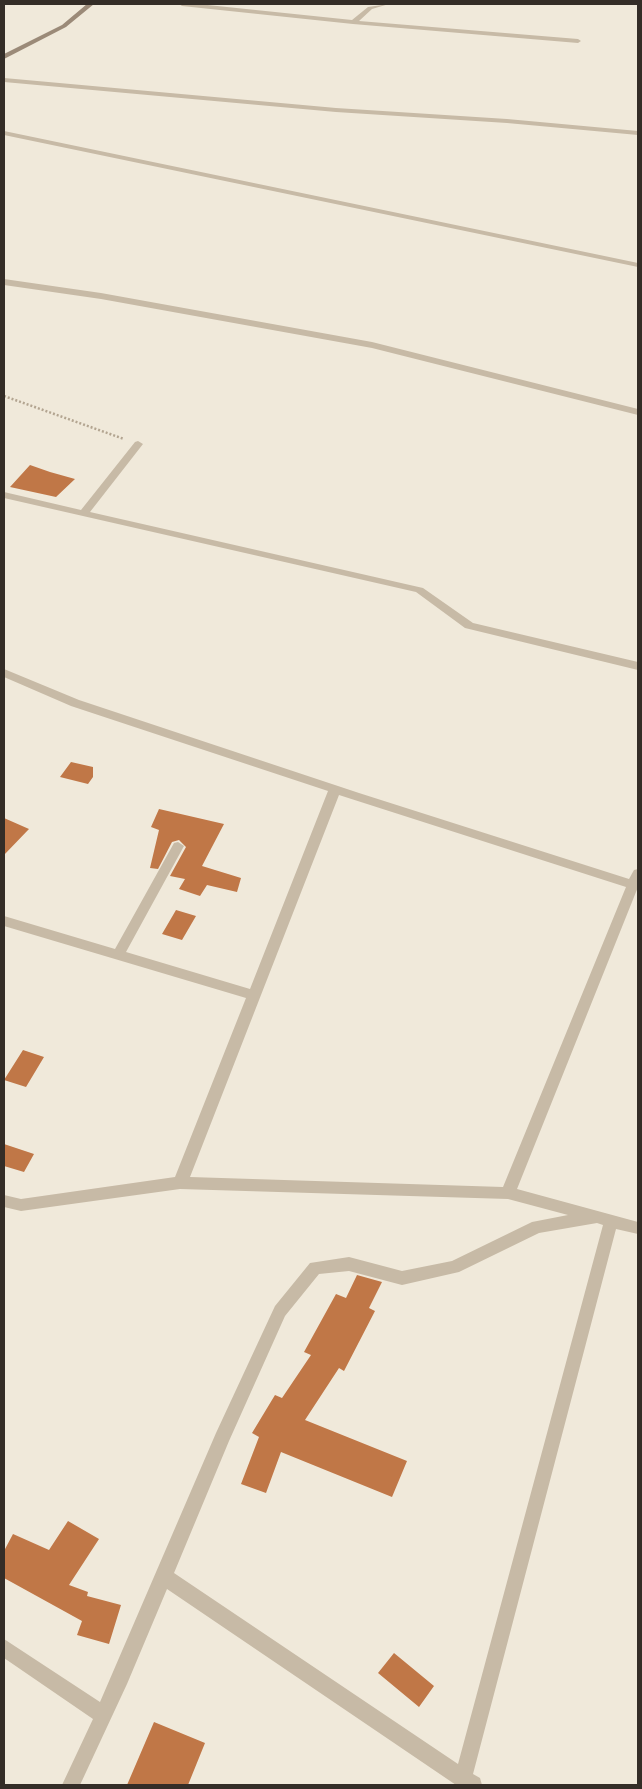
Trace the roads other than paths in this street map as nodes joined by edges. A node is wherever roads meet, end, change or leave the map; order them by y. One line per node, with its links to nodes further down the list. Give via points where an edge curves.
1 (91, 4): 6 (street, via 64,26)
2 (182, 4): 4 (street)
3 (386, 4): 4 (street, via 370,8)
4 (353, 22): 5 (street)
5 (578, 41)
6 (5, 55)
7 (4, 80): 9 (street)
8 (4, 133): 10 (street)
9 (638, 133)
10 (638, 265)
11 (4, 282): 12 (street, via 101,296 372,345)
12 (638, 412)
13 (138, 444): 15 (street)
14 (4, 495): 15 (street)
15 (84, 513): 16 (street, via 419,590 469,626)
16 (638, 666)
17 (4, 673): 18 (street, via 75,703)
18 (335, 789): 20 (street); 23 (street)
19 (178, 846): 22 (street)
20 (635, 879): 25 (street)
21 (4, 921): 22 (street)
22 (118, 956): 23 (street)
23 (254, 995): 24 (street)
24 (180, 1183): 25 (street); 26 (street, via 21,1205)
25 (508, 1193): 27 (street)
26 (4, 1200)
27 (604, 1219): 28 (street); 29 (street, via 537,1227 454,1267 402,1278 349,1264 315,1268 280,1311); 32 (street)
28 (638, 1228)
29 (163, 1576): 31 (street); 32 (street)
30 (4, 1648): 31 (street)
31 (104, 1716): 33 (street)
32 (468, 1782)
33 (71, 1785)

